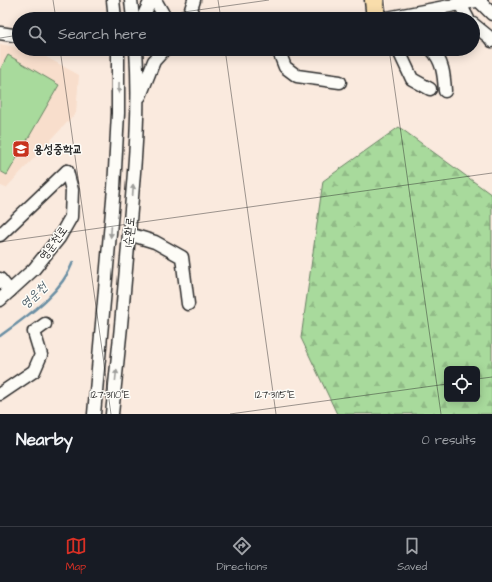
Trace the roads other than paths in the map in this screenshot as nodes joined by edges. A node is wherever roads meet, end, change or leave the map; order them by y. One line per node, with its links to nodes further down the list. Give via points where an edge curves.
1 (113, 0): 10 (street)
2 (131, 0): 11 (street)
3 (151, 0): 12 (street)
4 (154, 0): 13 (street)
5 (194, 0): 14 (street)
6 (374, 0): 15 (highway)
7 (380, 0): 16 (highway)
8 (479, 0): 9 (street); 19 (street)
9 (460, 4): 17 (street); 18 (street)
10 (114, 12)
11 (133, 12)
12 (145, 12)
13 (162, 12)
14 (190, 12)
15 (380, 12)
16 (383, 12)
17 (427, 12)
18 (464, 12)
19 (492, 14)
20 (480, 30): 23 (street)
21 (0, 33): 22 (street)
22 (12, 35)
23 (492, 41)
24 (118, 56): 43 (street, 1순환로, one-way to 43, via 114,188)
25 (136, 56): 33 (street, 1순환로)
26 (159, 56): 33 (street, via 154,61)
27 (281, 56): 30 (street, via 286,67 297,76)
28 (401, 56): 31 (street, via 412,79)
29 (439, 56): 32 (street, via 444,71)
30 (340, 82)
31 (430, 89)
32 (445, 91)
33 (137, 105): 34 (street, 1순환로, one-way to 33)
34 (129, 234): 39 (street, via 155,242 182,257); 42 (street, 1순환로, one-way to 34)
35 (0, 235): 37 (street, 영운천로, via 68,171 72,190 71,217 59,238 34,269)
36 (0, 280): 37 (street)
37 (10, 291): 38 (street, 영운천로)
38 (0, 300)
39 (188, 304)
40 (45, 324): 41 (street, via 34,332 41,355 34,371)
41 (0, 394)
42 (115, 413)
43 (94, 414)

